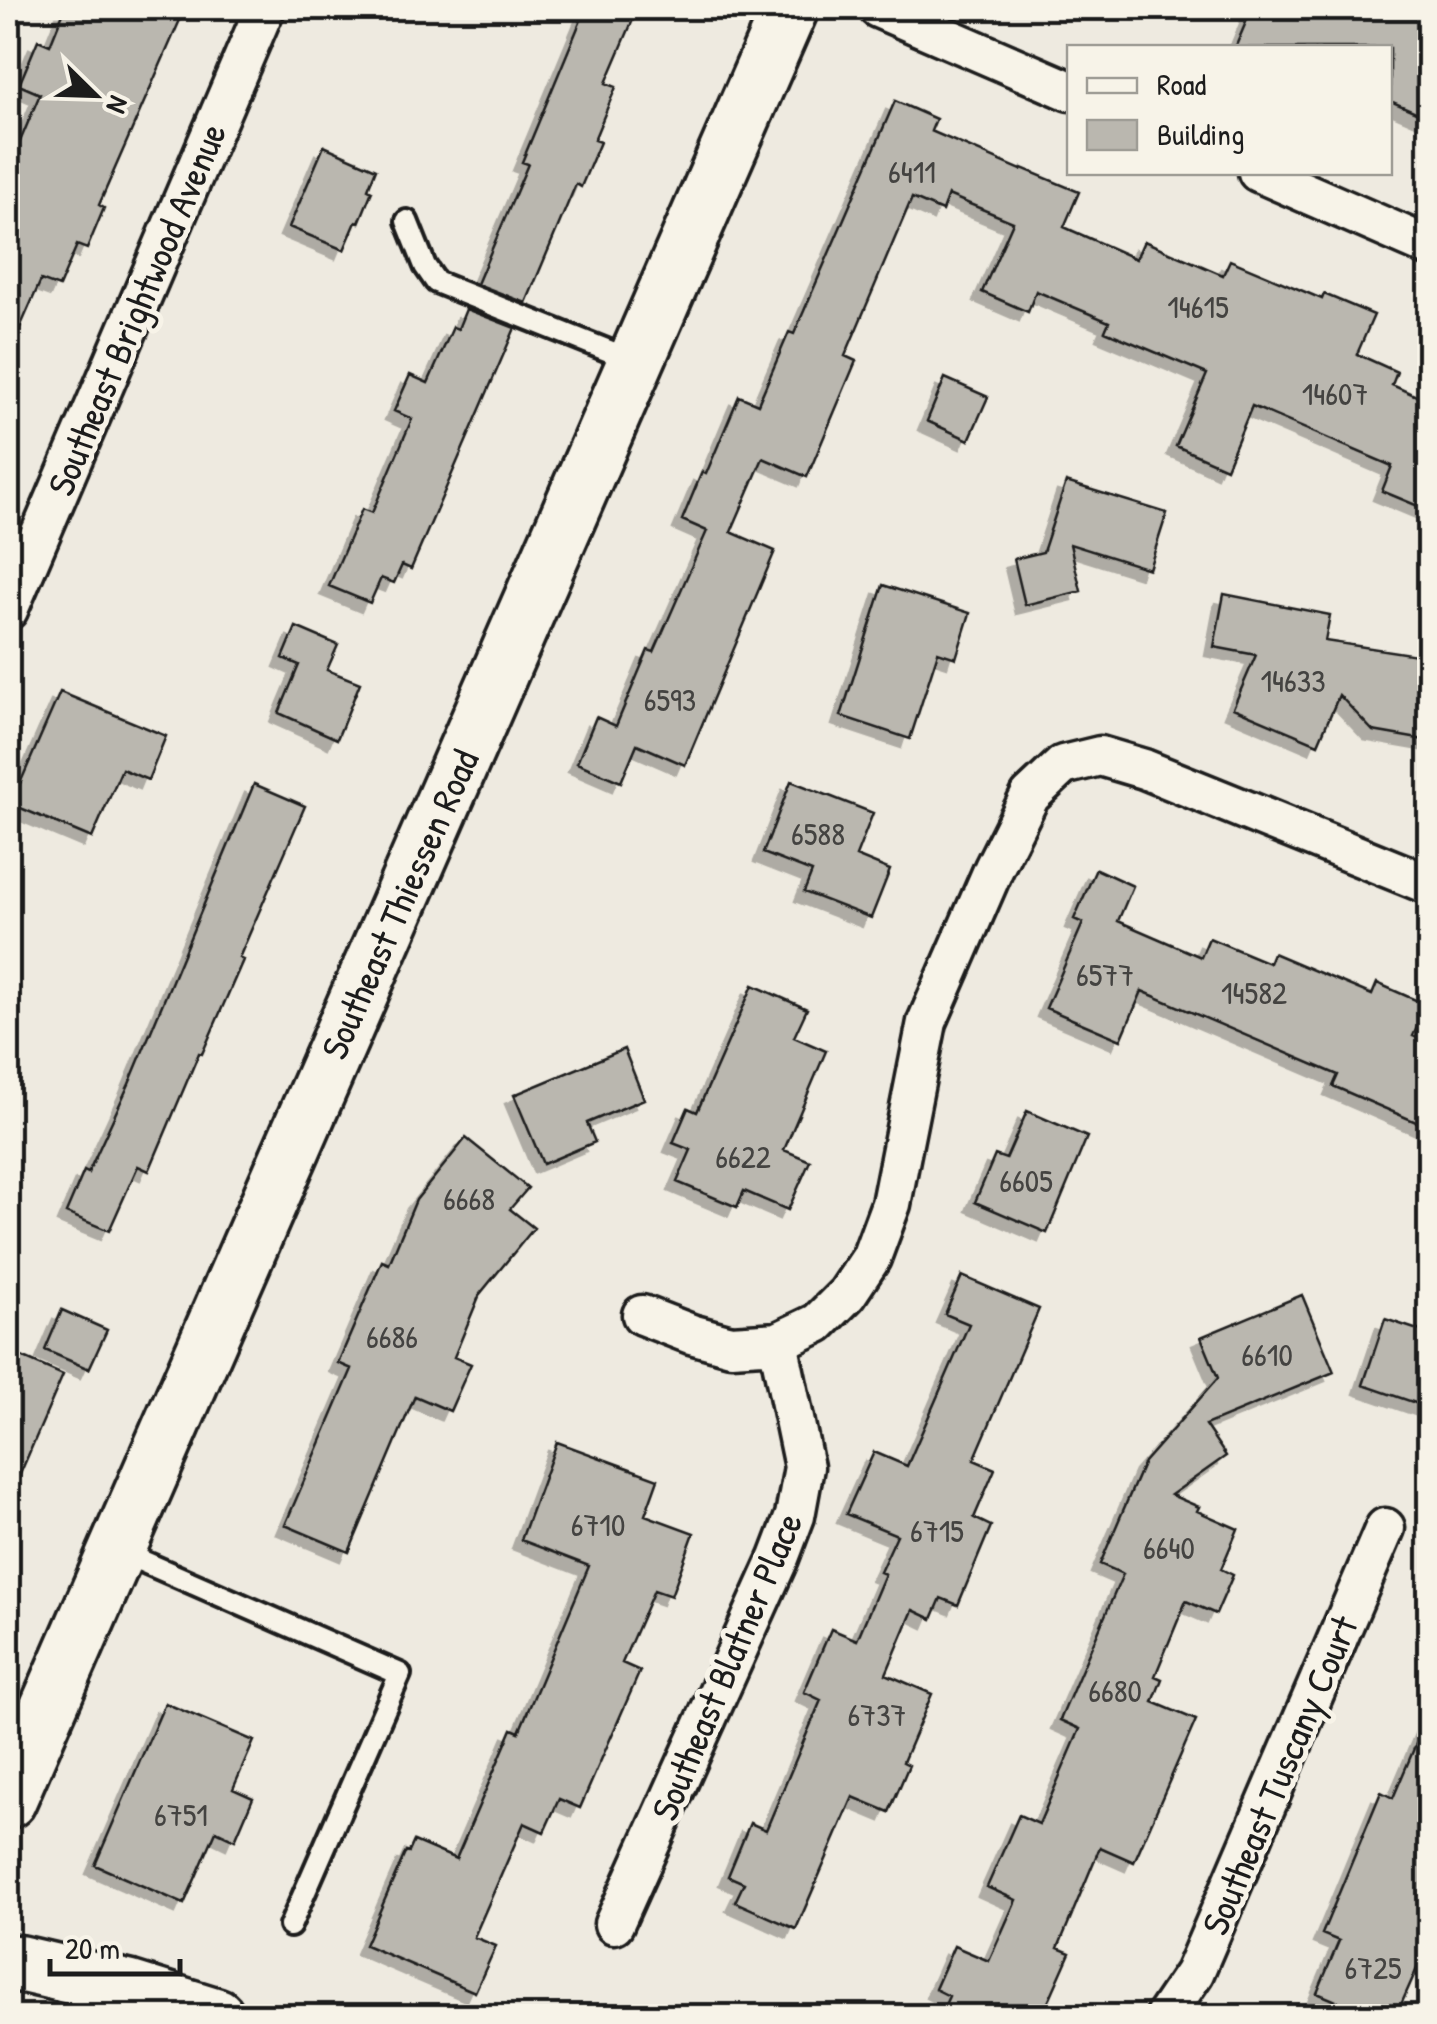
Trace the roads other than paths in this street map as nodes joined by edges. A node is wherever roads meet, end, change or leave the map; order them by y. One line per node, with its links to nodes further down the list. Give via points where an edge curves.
1 (265, 8): 9 (street, Southeast Brightwood Avenue)
2 (790, 8): 8 (main road, Southeast Thiessen Road)
3 (878, 8): 4 (street)
4 (1067, 89)
5 (1265, 175): 7 (street)
6 (406, 221): 8 (lane, via 436,282)
7 (1430, 247)
8 (636, 362): 14 (main road, Southeast Thiessen Road)
9 (8, 610)
10 (1430, 884): 12 (street, via 1144,769 1100,756 1064,765 1030,796 927,1022 891,1204 872,1258 818,1323)
11 (642, 1315): 12 (street, via 731,1345)
12 (778, 1342): 16 (street, Southeast Blatner Place, via 804,1467 795,1516)
13 (1385, 1528): 20 (street, Southeast Tuscany Court, via 1194,1973)
14 (117, 1550): 15 (main road, Southeast Thiessen Road); 17 (lane, via 400,1674)
15 (9, 1792)
16 (614, 1924)
17 (290, 1926)
18 (8, 1963): 19 (main road)
19 (216, 2016)
20 (1165, 2016)

